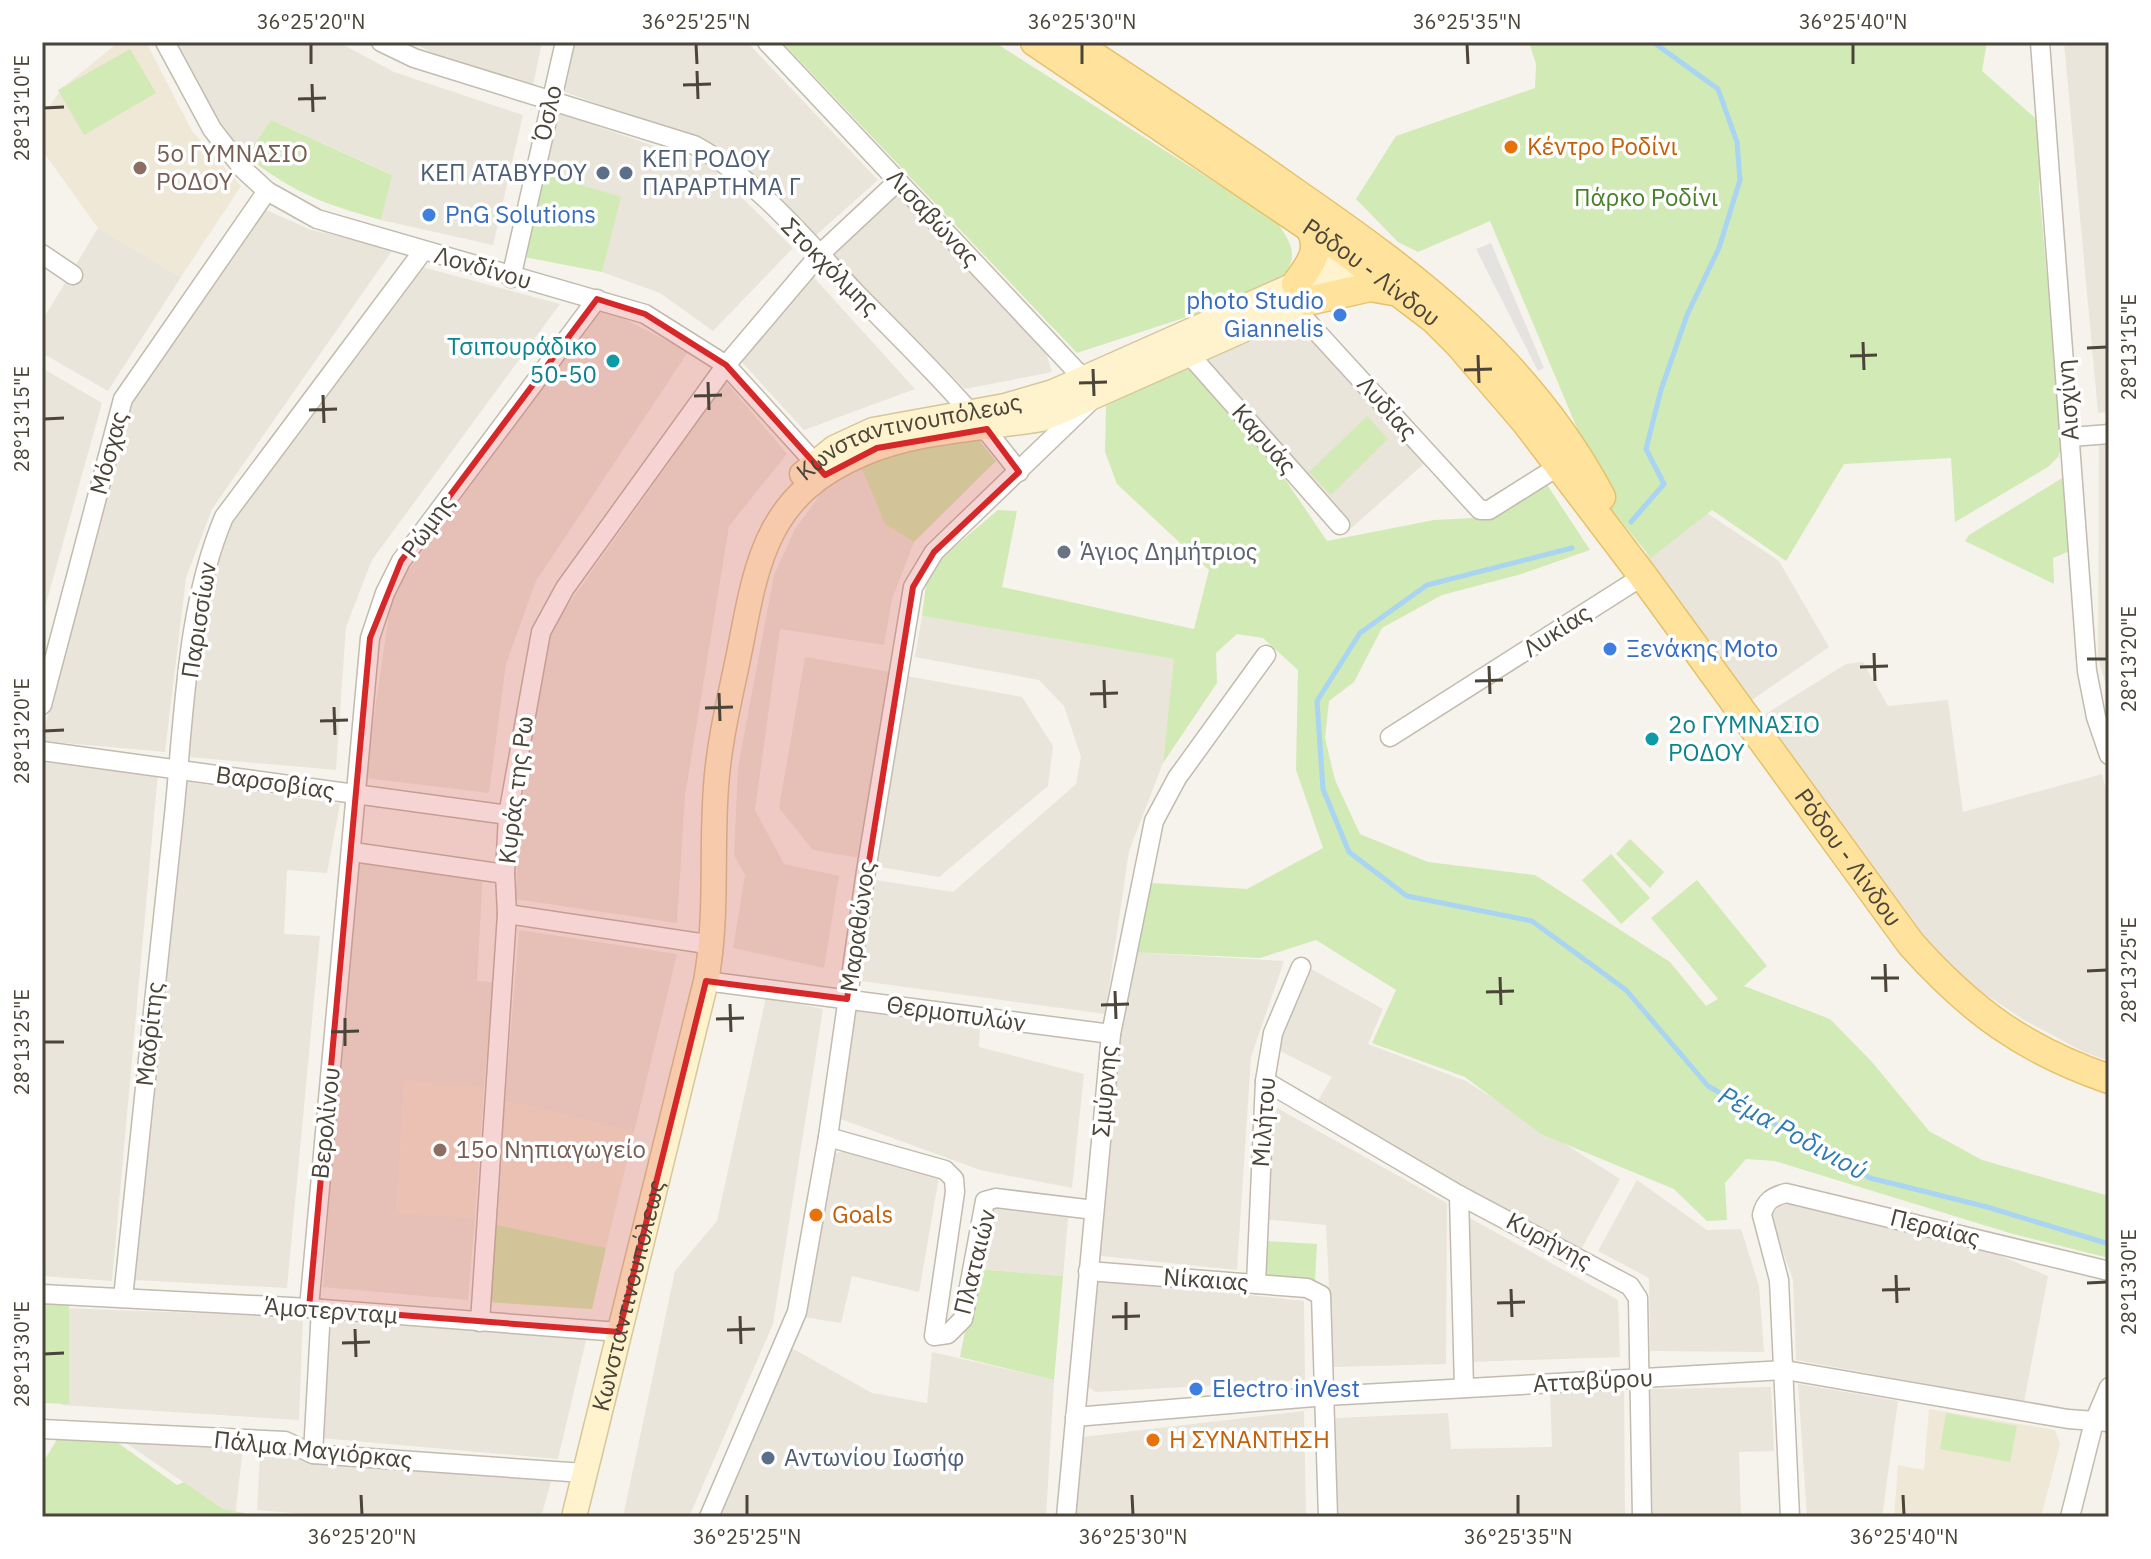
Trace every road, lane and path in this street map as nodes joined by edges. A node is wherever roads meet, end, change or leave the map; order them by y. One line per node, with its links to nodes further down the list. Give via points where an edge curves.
1 (165, 42): 10 (street, Λονδίνου, via 212,129)
2 (381, 42): 8 (street, Στοκχόλμης, via 414,58)
3 (565, 42): 8 (street, Όσλο)
4 (767, 42): 9 (street, Λισαβώνας)
5 (1035, 42): 11 (main road, Ρόδου - Λίνδου)
6 (1072, 42): 13 (main road, Ρόδου - Λίνδου)
7 (2040, 42): 26 (street, Αισχίνη)
8 (550, 102): 15 (street, Στοκχόλμης, via 694,145 720,159); 17 (street, Όσλο)
9 (898, 181): 15 (street, Κυράς της Ρω); 23 (street, Λισαβώνας)
10 (267, 191): 12 (street, Λονδίνου, via 317,219); 33 (street, Μόσχας, via 123,399)
11 (1310, 228): 13 (main road, Ρόδου - Λίνδου); 19 (main road, via 1315,253)
12 (423, 251): 17 (street, Λονδίνου); 37 (street, Παρισσίων, via 224,517 201,587)
13 (1357, 251): 18 (main road, Ρόδου - Λίνδου); 19 (main road); 31 (main road, Ρόδου - Λίνδου, via 1448,305 1542,409 1586,469)
14 (42, 254): 16 (street)
15 (820, 254): 22 (street, Κυράς της Ρω); 24 (street, Στοκχόλμης)
16 (73, 275)
17 (511, 278): 20 (street, Λονδίνου)
18 (1399, 292): 19 (main road, via 1370,287); 27 (main road, Ρόδου - Λίνδου, via 1458,343)
19 (1299, 297): 21 (main road); 23 (main road); 27 (street, Λυδίας, via 1480,510 1489,510)
20 (597, 299): 22 (street, Λονδίνου, via 645,314); 38 (street, Ρώμης, via 401,561 385,593 370,638)
21 (1189, 354): 23 (main road); 30 (street, Καρυάς)
22 (726, 365): 28 (street, Λονδίνου); 39 (street, Κυράς της Ρω, via 565,588 541,632)
23 (1081, 391): 24 (main road, Κωνσταντινουπόλεως, via 1041,419); 29 (street, Μαραθώνος)
24 (979, 420): 28 (main road, Κωνσταντινουπόλεως); 29 (street, Στοκχόλμης)
25 (2109, 434): 26 (street)
26 (2071, 437): 36 (street, Αισχίνη, via 2087,671)
27 (1559, 466): 31 (main road, Ρόδου - Λίνδου)
28 (820, 469): 43 (main road, Κωνσταντινουπόλεως, via 771,508 743,558 705,766); 45 (main road, Κωνσταντινουπόλεως, via 773,527 755,571 718,764 714,934)
29 (1019, 472): 46 (street, Μαραθώνος, via 934,552 913,587)
30 (1340, 525)
31 (1643, 576): 34 (street, Λυκίας); 48 (main road, Ρόδου - Λίνδου, via 1763,745 1940,977 2025,1043)
32 (1266, 655): 47 (street, Σμύρνης, via 1177,778 1154,821)
33 (42, 705)
34 (1390, 737)
35 (42, 751): 37 (street, Βαρσοβίας)
36 (2109, 755)
37 (179, 770): 38 (street, Βαρσοβίας); 57 (street, Μαδρίτης)
38 (359, 794): 39 (street, Βαρσοβίας); 40 (street, Βερολίνου)
39 (508, 815): 41 (street, Κυράς της Ρω)
40 (353, 852): 41 (street); 58 (street, Βερολίνου)
41 (505, 874): 42 (street, Κυράς της Ρω)
42 (507, 914): 43 (street); 59 (street, Κυράς της Ρω)
43 (700, 943): 45 (main road, Κωνσταντινουπόλεως)
44 (1301, 967): 49 (street, Μιλήτου, via 1273,1033)
45 (706, 981): 46 (street, Θερμοπυλών); 60 (main road, Κωνσταντινουπόλεως)
46 (847, 999): 47 (street, Θερμοπυλών); 50 (street, Μαραθώνος)
47 (1111, 1034): 52 (street, Σμύρνης)
48 (2109, 1079)
49 (1265, 1081): 51 (street, Κυρήνης); 55 (street, Μιλήτου)
50 (828, 1137): 52 (street, Πλαταιών, via 945,1170 954,1179 934,1336 948,1334 963,1319 985,1201); 72 (street, Μαραθώνος, via 797,1312)
51 (1459, 1195): 62 (street, Κυρήνης, via 1630,1286 1638,1298); 64 (street)
52 (1094, 1210): 53 (street, Σμύρνης)
53 (1088, 1271): 55 (street, Νίκαιας); 66 (street, Σμύρνης)
54 (2109, 1271): 61 (street, Περαίας, via 1786,1193 1764,1205 1762,1215 1779,1280)
55 (1256, 1284): 65 (street, Νίκαιας, via 1307,1288 1321,1295)
56 (42, 1294): 57 (street, Άμστερνταμ)
57 (123, 1298): 58 (street, Άμστερνταμ)
58 (315, 1308): 59 (street, Άμστερνταμ); 69 (street, Βερολίνου)
59 (480, 1322): 60 (street, Άμστερνταμ)
60 (619, 1332): 70 (main road, Κωνσταντινουπόλεως)
61 (1785, 1370): 62 (street, Ατταβύρου); 67 (street, Ατταβύρου); 76 (street)
62 (1640, 1378): 64 (street, Ατταβύρου); 75 (street, Κυρήνης)
63 (2109, 1387): 67 (street)
64 (1464, 1388): 65 (street, Ατταβύρου)
65 (1326, 1396): 66 (street, Ατταβύρου); 74 (street)
66 (1075, 1417): 73 (street, Σμύρνης)
67 (2102, 1422): 77 (street)
68 (42, 1429): 69 (street, Πάλμα Μαγιόρκας, via 285,1441)
69 (313, 1454): 70 (street, Πάλμα Μαγιόρκας)
70 (584, 1473): 71 (main road, Κωνσταντινουπόλεως)
71 (574, 1517)
72 (709, 1517)
73 (1066, 1517)
74 (1328, 1517)
75 (1642, 1517)
76 (1790, 1517)
77 (2070, 1517)

